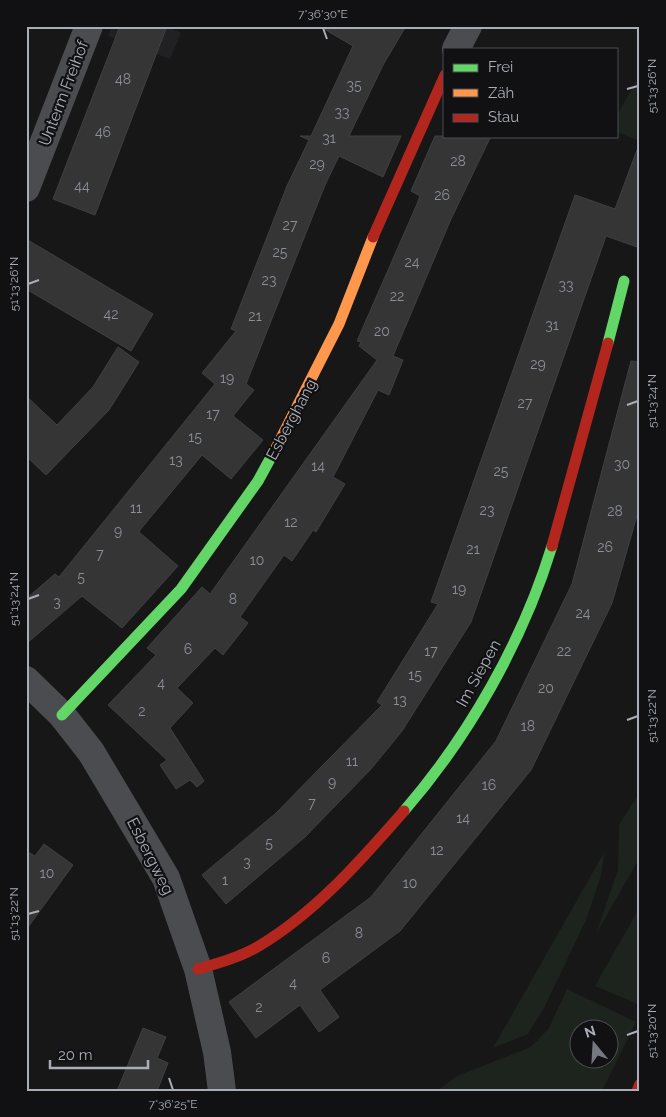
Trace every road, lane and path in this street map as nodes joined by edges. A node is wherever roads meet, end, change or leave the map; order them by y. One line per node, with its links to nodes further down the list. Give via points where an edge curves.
1 (90, 26): 5 (street, Unterm Freihof)
2 (468, 26): 3 (street)
3 (457, 48)
4 (443, 79): 8 (street, Esberghang, via 338,324 258,481 182,589)
5 (26, 188)
6 (624, 281): 9 (street, Im Siepen, via 539,589 477,711 417,796 350,872 289,926 258,947)
7 (26, 680): 8 (street, Esbergweg)
8 (62, 716): 9 (street, Esbergweg, via 91,752 166,878)
9 (198, 969): 11 (street, Esbergweg, via 217,1052)
10 (640, 1084): 12 (street)
11 (222, 1091)
12 (637, 1091)

